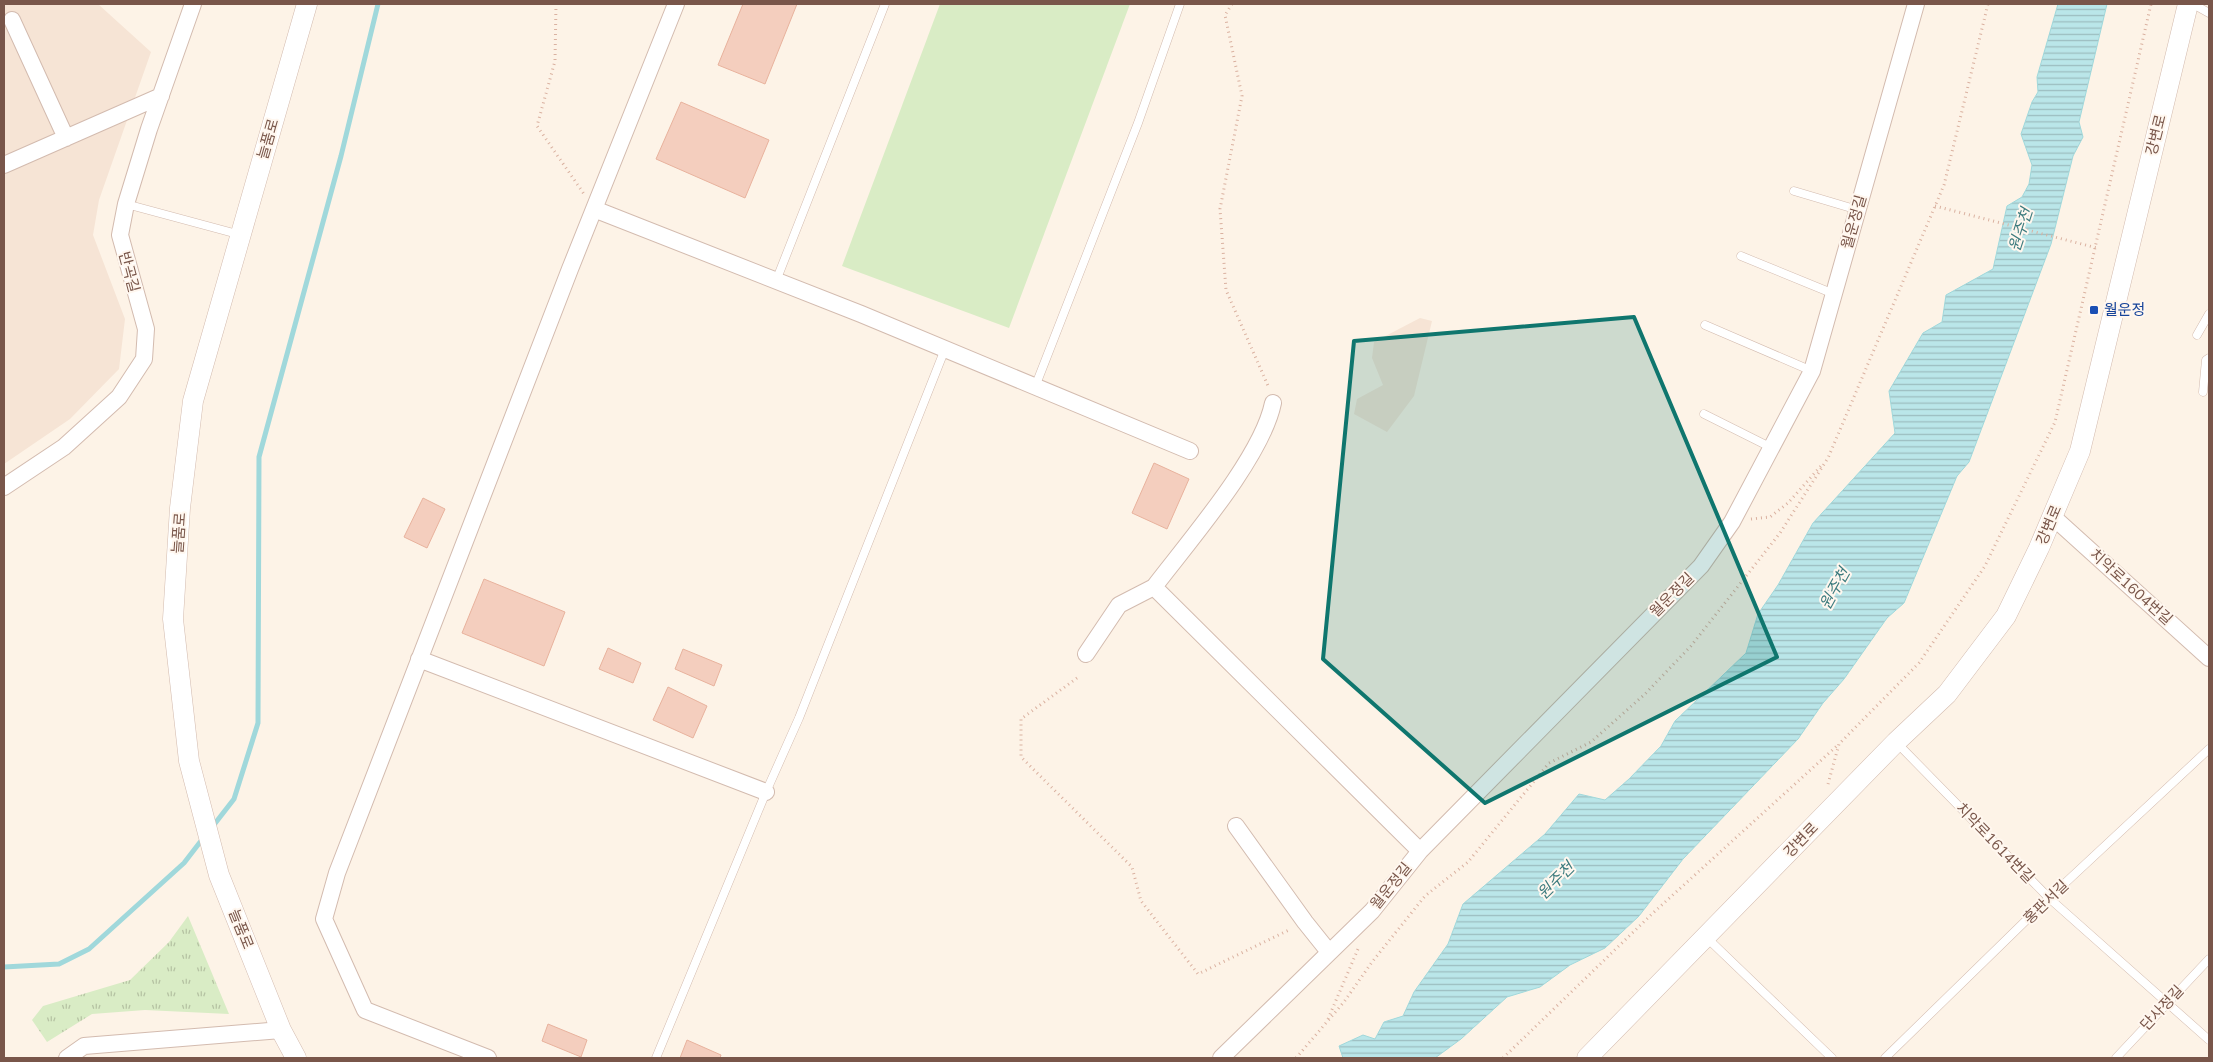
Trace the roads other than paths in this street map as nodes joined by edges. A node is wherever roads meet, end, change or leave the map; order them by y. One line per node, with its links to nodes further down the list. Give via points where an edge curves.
1 (193, 4): 11 (street, 반곡길)
2 (307, 4): 18 (street, 늘품로)
3 (676, 4): 16 (street)
4 (885, 4): 20 (lane)
5 (1180, 4): 28 (lane, via 1138,123)
6 (1916, 4): 17 (street, 월운정길)
7 (2188, 4): 35 (street, 강변로, via 2080,451)
8 (2192, 4): 9 (lane)
9 (2209, 14)
10 (12, 20): 12 (street)
11 (161, 96): 12 (street); 15 (street, 반곡길)
12 (66, 138): 13 (street)
13 (4, 165)
14 (1794, 191): 17 (lane)
15 (126, 204): 18 (lane); 34 (street, 반곡길, via 120,236 146,329 144,359 119,397 64,447)
16 (594, 209): 20 (street); 39 (street)
17 (1858, 210): 21 (street, 월운정길)
18 (241, 235): 50 (street, 늘품로, via 193,401 180,508 173,619 189,761 219,875)
19 (1741, 256): 21 (lane)
20 (776, 281): 25 (street)
21 (1834, 294): 27 (street, 월운정길)
22 (2209, 314): 24 (lane)
23 (1705, 325): 27 (lane)
24 (2197, 335)
25 (945, 349): 28 (street); 42 (lane, via 799,718)
26 (2209, 358): 29 (lane, via 2206,360)
27 (1812, 371): 32 (street, 월운정길)
28 (1035, 387): 33 (street)
29 (2202, 392)
30 (1273, 403): 36 (street, via 1270,419 1254,450)
31 (1704, 414): 32 (lane)
32 (1772, 448): 44 (street, 월운정길, via 1732,522 1701,566)
33 (1190, 450)
34 (4, 487)
35 (2052, 516): 38 (street, 치악로1604번길); 40 (street, 강변로, via 2006,616 1947,694)
36 (1154, 588): 37 (street, via 1119,605); 44 (street)
37 (1086, 654)
38 (2209, 658)
39 (420, 659): 42 (street); 54 (street, via 337,873 324,919 365,1010)
40 (1896, 742): 45 (lane, 치악로1614번길); 46 (street, 강변로)
41 (2208, 751): 45 (lane, 홍판서길)
42 (766, 792): 55 (lane)
43 (1236, 826): 47 (street)
44 (1420, 851): 47 (street, 월운정길, via 1372,911)
45 (2049, 898): 49 (lane, 치악로1614번길); 59 (lane, 홍판서길)
46 (1706, 937): 57 (street, 강변로); 58 (lane)
47 (1329, 952): 56 (street, 월운정길)
48 (2209, 959): 49 (lane, 단사정길)
49 (2167, 1002): 51 (lane, 치악로1614번길); 60 (lane, 단사정길)
50 (281, 1030): 52 (street, via 84,1046); 53 (street, 늘품로)
51 (2209, 1040)
52 (67, 1058)
53 (296, 1058)
54 (488, 1058)
55 (656, 1058)
56 (1221, 1058)
57 (1586, 1058)
58 (1832, 1058)
59 (1885, 1058)
60 (2116, 1058)

